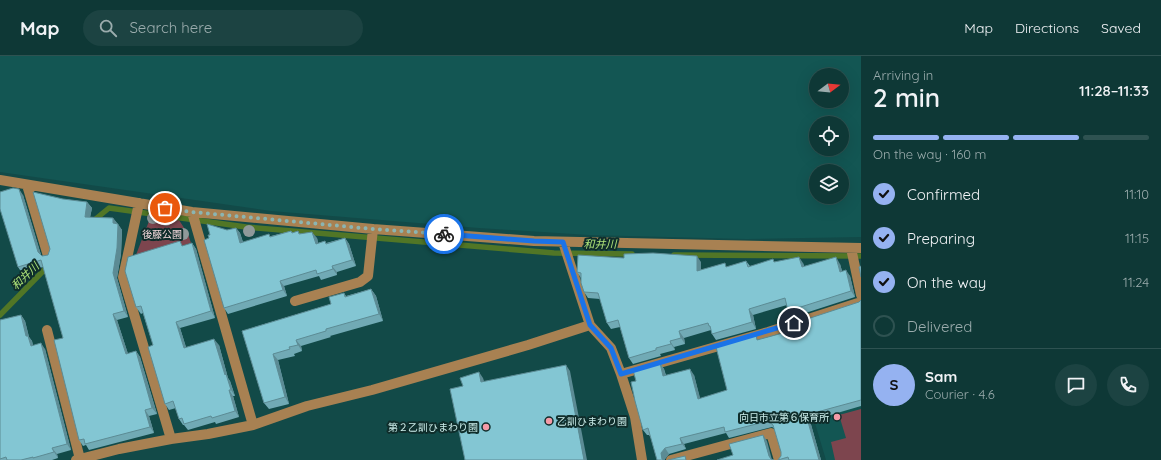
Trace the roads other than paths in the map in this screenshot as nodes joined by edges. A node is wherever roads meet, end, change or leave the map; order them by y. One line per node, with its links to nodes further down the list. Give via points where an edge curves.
1 (0, 180): 2 (street)
2 (27, 185): 3 (street); 8 (street)
3 (139, 203): 4 (street); 16 (street, via 123,277)
4 (192, 212): 5 (street); 15 (street)
5 (373, 229): 6 (street); 10 (street, via 368,276 360,282)
6 (563, 242): 7 (street); 12 (street)
7 (856, 248): 9 (street)
8 (48, 256)
9 (861, 295)
10 (295, 301)
11 (861, 302): 14 (street, via 768,332)
12 (590, 325): 14 (street, via 611,348); 15 (street, via 372,390 307,406)
13 (47, 330): 17 (street)
14 (621, 374): 18 (street, via 635,417)
15 (253, 424): 16 (street)
16 (171, 439): 17 (street)
17 (78, 459)
18 (642, 460)
19 (671, 460): 20 (street, via 771,433)
20 (779, 460)

